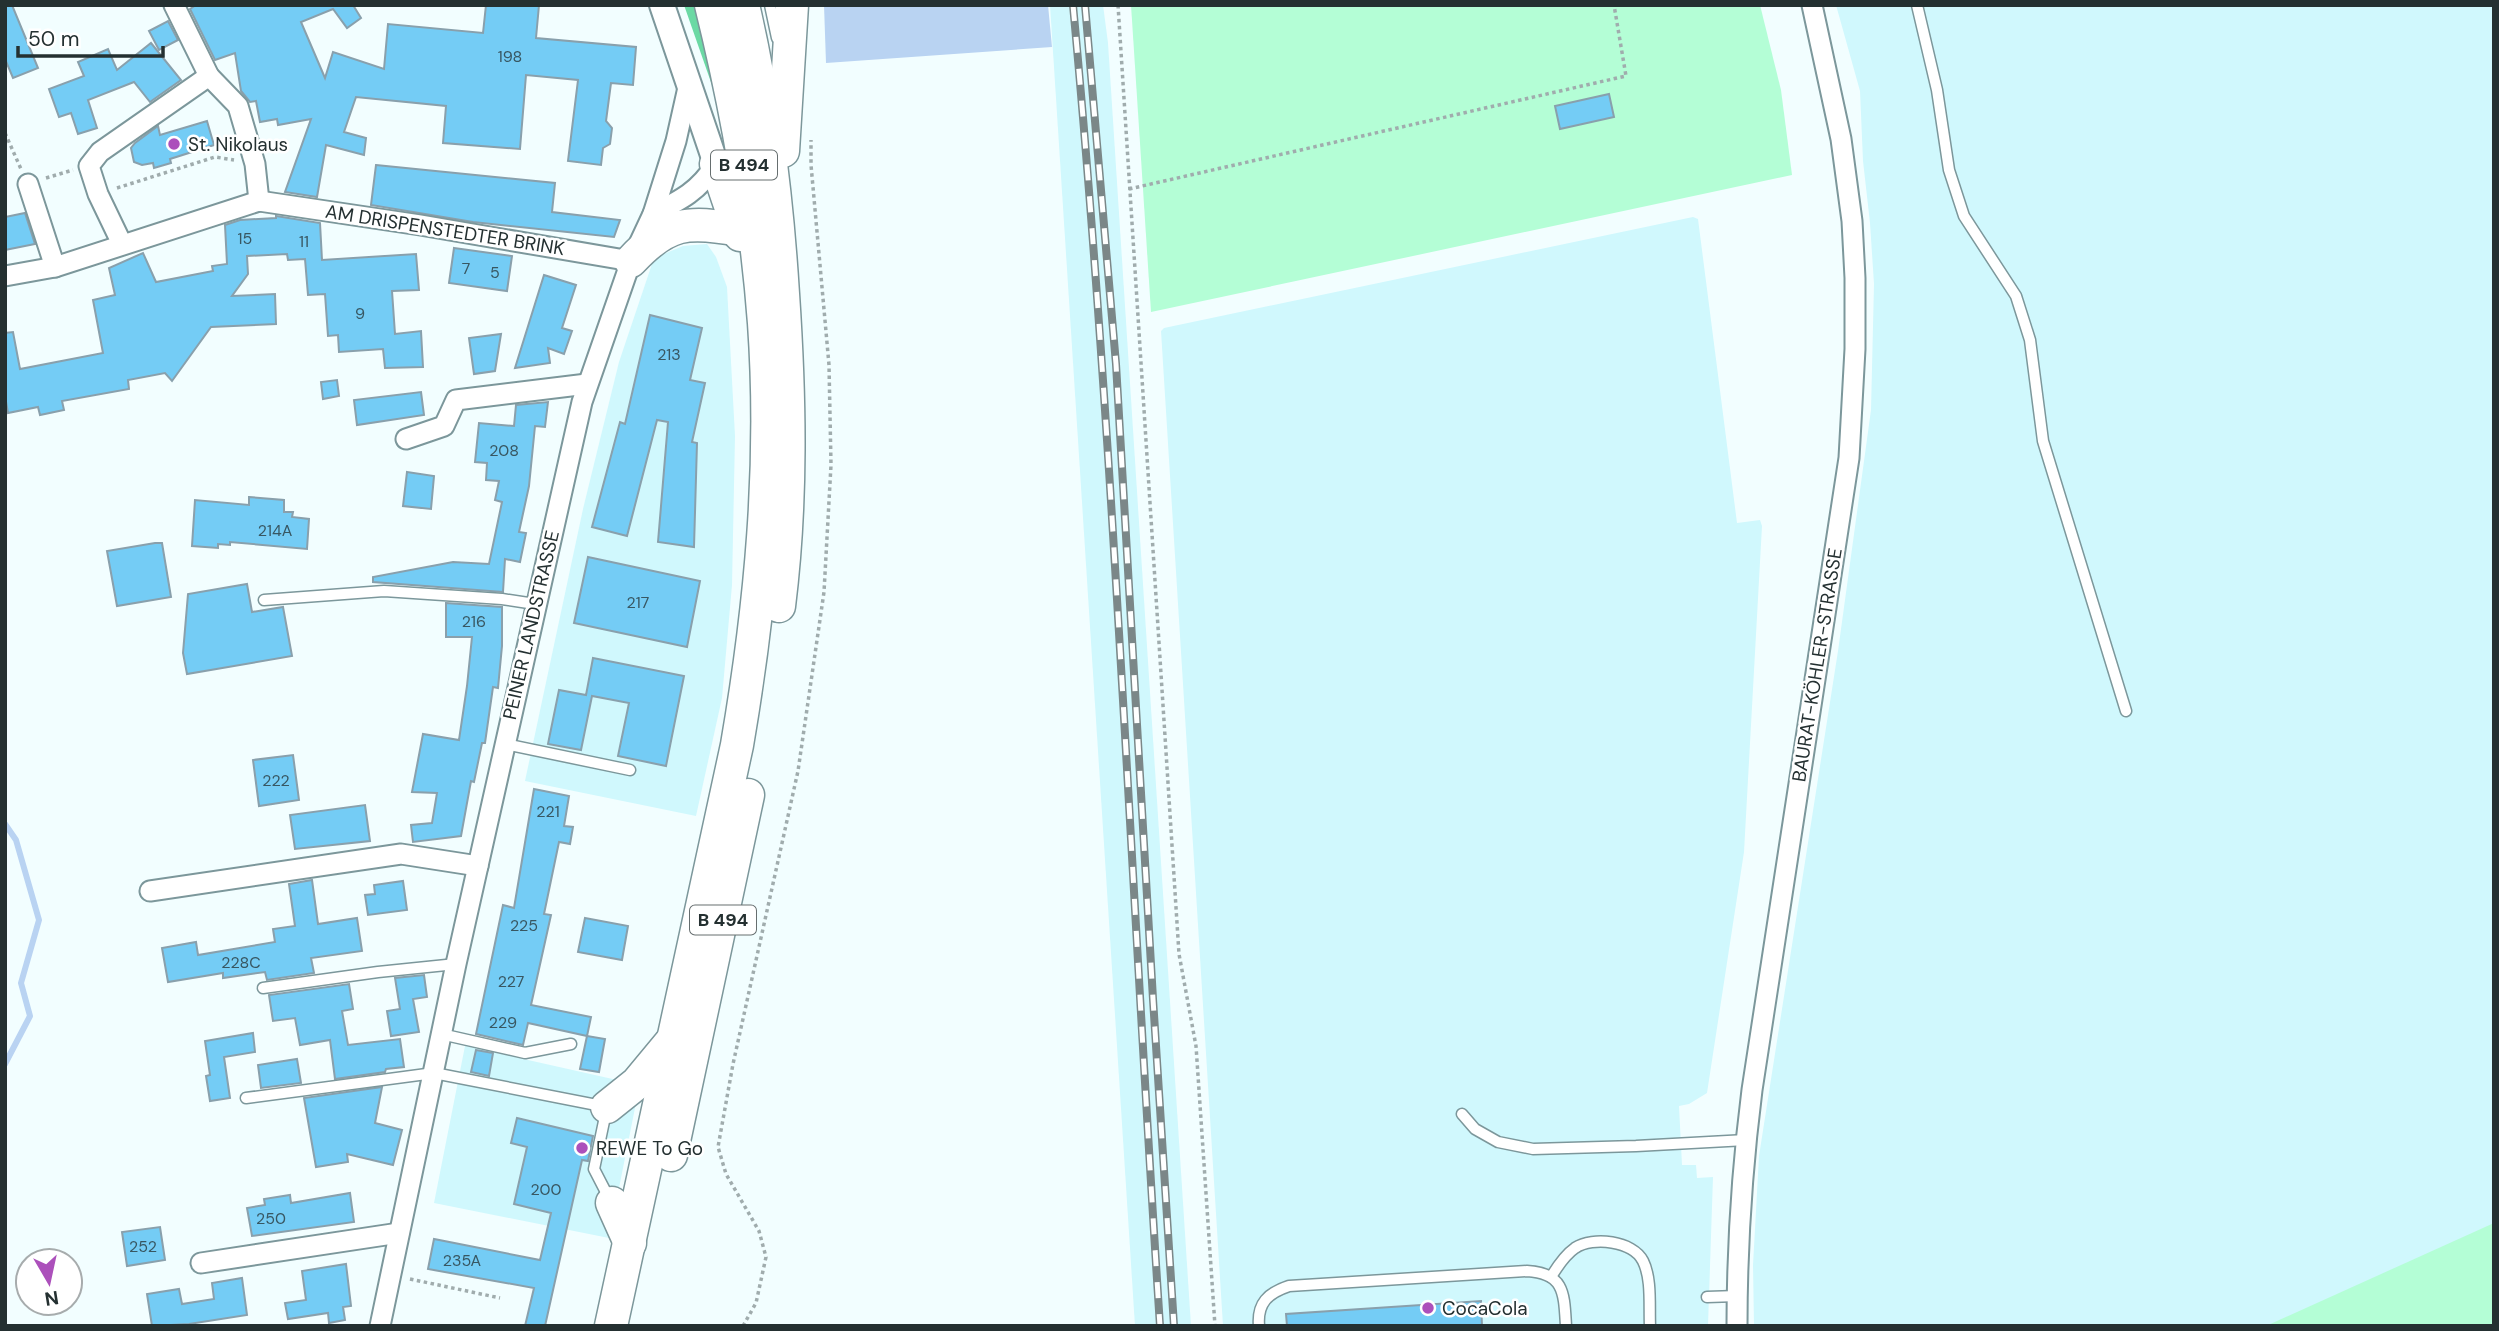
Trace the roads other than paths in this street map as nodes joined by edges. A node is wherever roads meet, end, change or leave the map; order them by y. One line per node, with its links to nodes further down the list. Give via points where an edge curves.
1 (174, 5): 9 (street)
2 (662, 5): 11 (street)
3 (712, 5): 22 (highway, B 494, via 752,212)
4 (743, 5): 16 (highway, B 494)
5 (770, 5): 10 (lane)
6 (792, 5): 10 (highway)
7 (1812, 5): 41 (street, BAURAT-KÖHLER-STRASSE, via 1841,139 1852,221 1855,349 1850,445)
8 (1917, 5): 27 (lane, via 1949,170 1964,216 2016,296 2031,340 2043,441)
9 (209, 76): 14 (street, via 238,106 255,164); 18 (street, via 100,152 89,166)
10 (786, 76): 16 (highway)
11 (689, 82): 12 (street); 15 (street, PEINER LANDSTRASSE)
12 (716, 164): 15 (street, via 689,195); 17 (highway)
13 (28, 184): 20 (street)
14 (259, 201): 18 (street, AM DRISPENSTEDTER BRINK); 19 (street, AM DRISPENSTEDTER BRINK)
15 (653, 215): 19 (street, PEINER LANDSTRASSE)
16 (779, 229): 51 (highway, B 494, via 788,362 789,510 770,677 717,948)
17 (739, 230): 19 (highway, via 687,225 664,232); 22 (highway)
18 (122, 244): 20 (street, AM DRISPENSTEDTER BRINK)
19 (631, 261): 23 (street, PEINER LANDSTRASSE)
20 (55, 267): 21 (street, AM DRISPENSTEDTER BRINK)
21 (5, 276)
22 (764, 327): 35 (highway, B 494, via 764,534 752,654)
23 (587, 384): 24 (street, via 456,400 444,426); 26 (street, PEINER LANDSTRASSE)
24 (406, 439)
25 (264, 600): 26 (lane, via 384,591)
26 (535, 604): 28 (street, PEINER LANDSTRASSE)
27 (2126, 711)
28 (505, 744): 29 (lane); 30 (street, PEINER LANDSTRASSE)
29 (630, 770)
30 (478, 866): 31 (street, via 401,854); 32 (street, PEINER LANDSTRASSE)
31 (150, 891)
32 (456, 964): 33 (lane); 34 (street, PEINER LANDSTRASSE)
33 (263, 988)
34 (441, 1034): 36 (lane, via 524,1053); 37 (street, PEINER LANDSTRASSE)
35 (674, 1038): 39 (highway, via 637,1083); 44 (highway, B 494)
36 (571, 1044)
37 (434, 1073): 38 (lane); 39 (lane); 43 (street, PEINER LANDSTRASSE)
38 (246, 1098)
39 (607, 1107): 42 (lane, via 594,1169)
40 (1462, 1114): 41 (lane, via 1475,1129 1498,1142 1533,1149)
41 (1746, 1140): 47 (street, BAURAT-KÖHLER-STRASSE)
42 (612, 1203): 44 (highway)
43 (399, 1233): 45 (street); 49 (street, PEINER LANDSTRASSE)
44 (630, 1244): 50 (highway, B 494)
45 (201, 1263)
46 (1551, 1277): 52 (lane, via 1527,1271 1289,1286 1266,1296); 53 (lane, via 1564,1294); 54 (lane, via 1580,1246 1625,1245 1642,1259 1647,1270)
47 (1737, 1296): 48 (lane); 55 (street, BAURAT-KÖHLER-STRASSE)
48 (1707, 1297)
49 (380, 1326)
50 (611, 1326)
51 (634, 1326)
52 (1259, 1326)
53 (1566, 1326)
54 (1650, 1326)
55 (1737, 1326)

